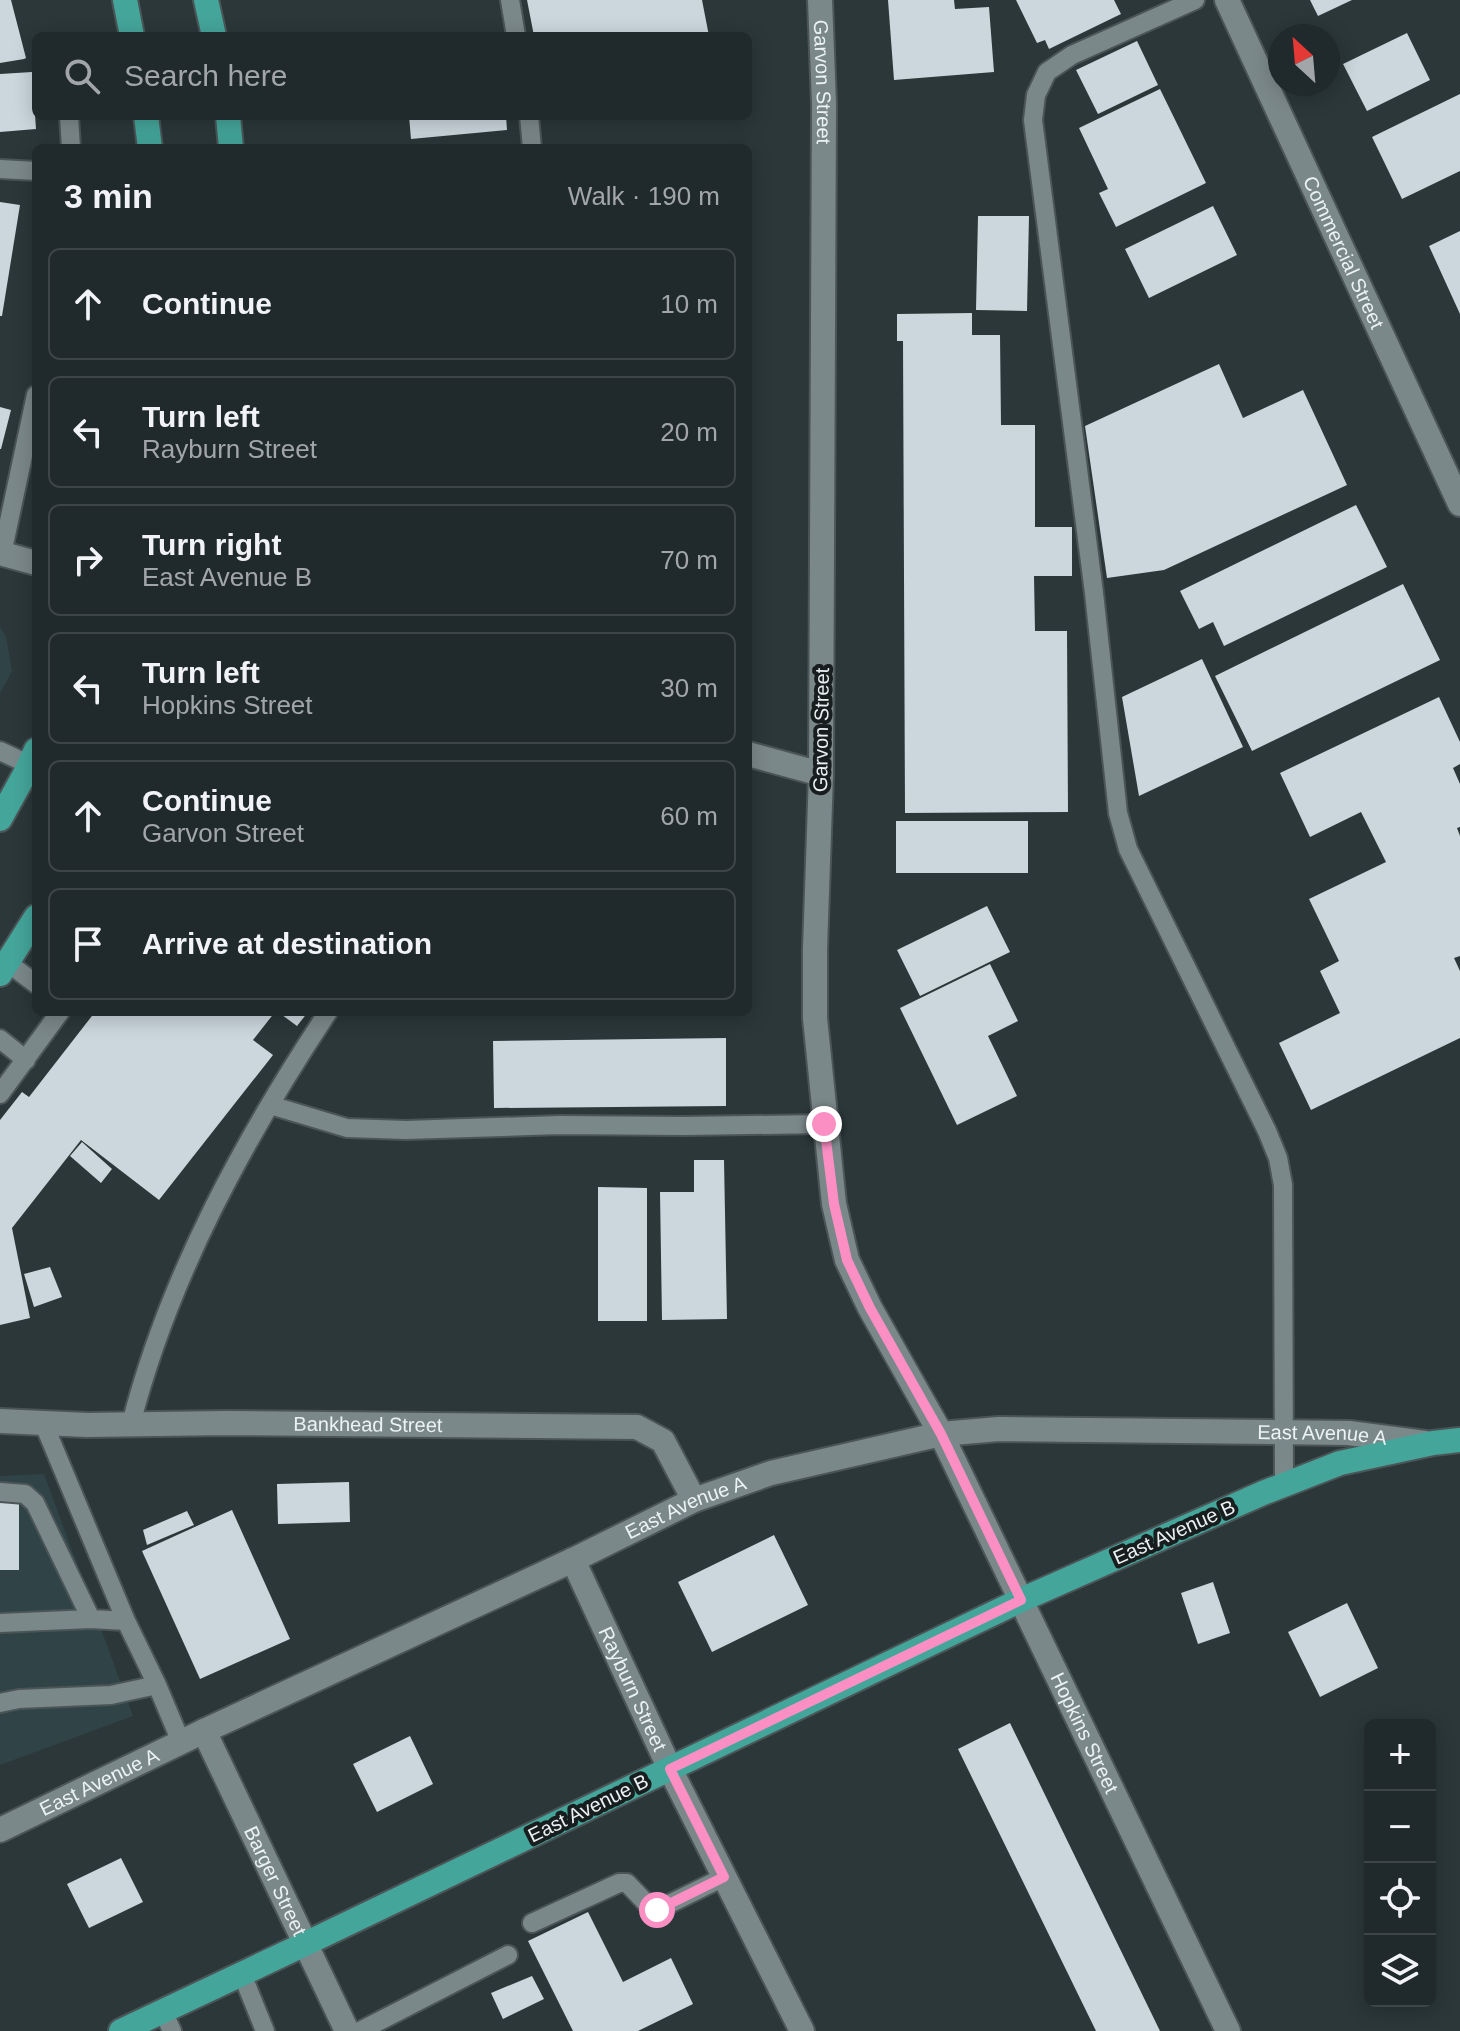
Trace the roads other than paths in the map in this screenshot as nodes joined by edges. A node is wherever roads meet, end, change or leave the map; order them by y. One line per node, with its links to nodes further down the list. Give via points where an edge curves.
1 (125, 0): 7 (main road)
2 (206, 0): 8 (main road)
3 (510, 0): 9 (lane)
4 (820, 0): 28 (street, Garvon Street)
5 (1195, 0): 43 (lane, via 1072,55 1047,72 1036,95 1033,120 1118,813 1128,849 1278,1158 1283,1185)
6 (1227, 0): 21 (street, Commercial Street)
7 (131, 32)
8 (213, 32)
9 (515, 32)
10 (69, 120): 14 (lane)
11 (146, 120): 15 (main road)
12 (228, 120): 16 (main road)
13 (529, 120): 17 (lane)
14 (71, 144)
15 (150, 144)
16 (231, 144)
17 (532, 144)
18 (0, 169): 19 (lane)
19 (32, 171)
20 (32, 413): 22 (lane)
21 (1460, 504)
22 (1, 553): 23 (street)
23 (32, 562)
24 (0, 751): 26 (lane)
25 (752, 755): 28 (street)
26 (32, 758)
27 (32, 760): 29 (main road)
28 (821, 774): 39 (street, Garvon Street, via 815,1018)
29 (0, 819)
30 (32, 923): 31 (main road)
31 (4, 968): 32 (lane)
32 (32, 982)
33 (57, 1016): 36 (lane)
34 (325, 1016): 38 (lane)
35 (0, 1039): 36 (lane)
36 (26, 1060): 37 (lane)
37 (0, 1094)
38 (270, 1105): 39 (lane, via 347,1128); 42 (lane, via 192,1254 143,1376)
39 (824, 1124): 44 (street, Garvon Street, via 847,1260)
40 (0, 1421): 41 (street, Bankhead Street)
41 (43, 1422): 42 (street, Bankhead Street); 53 (lane)
42 (131, 1424): 49 (street, Bankhead Street, via 637,1427 663,1441)
43 (1284, 1432): 44 (street, East Avenue A, via 999,1429); 46 (street, East Avenue A); 47 (lane)
44 (941, 1434): 49 (street, East Avenue A, via 771,1473); 51 (street, Hopkins Street)
45 (1460, 1440): 46 (main road, East Avenue B)
46 (1433, 1443): 47 (main road, East Avenue B, via 1340,1463)
47 (1284, 1485): 51 (main road, East Avenue B)
48 (0, 1492): 52 (lane, via 25,1494 35,1503)
49 (694, 1500): 50 (street, East Avenue A)
50 (573, 1560): 57 (street, East Avenue A); 59 (street, Rayburn Street)
51 (1021, 1600): 59 (main road, East Avenue B); 72 (street, Hopkins Street)
52 (91, 1619): 53 (lane); 54 (lane)
53 (126, 1621): 55 (lane)
54 (0, 1623)
55 (157, 1685): 56 (lane, via 111,1695); 58 (lane)
56 (0, 1703)
57 (204, 1731): 58 (street, East Avenue A); 63 (street, Barger Street)
58 (181, 1742): 60 (street, East Avenue A)
59 (670, 1769): 61 (street, Rayburn Street); 63 (main road, East Avenue B)
60 (0, 1830)
61 (724, 1877): 62 (lane, via 657,1910 627,1883 619,1883); 71 (street, Rayburn Street)
62 (532, 1923)
63 (305, 1944): 65 (main road, East Avenue B); 69 (street, Barger Street)
64 (508, 1955): 70 (lane)
65 (242, 1974): 66 (main road, East Avenue B); 68 (lane)
66 (167, 2021): 67 (main road, East Avenue B)
67 (121, 2031)
68 (265, 2031)
69 (347, 2031)
70 (360, 2031)
71 (802, 2031)
72 (1228, 2031)

